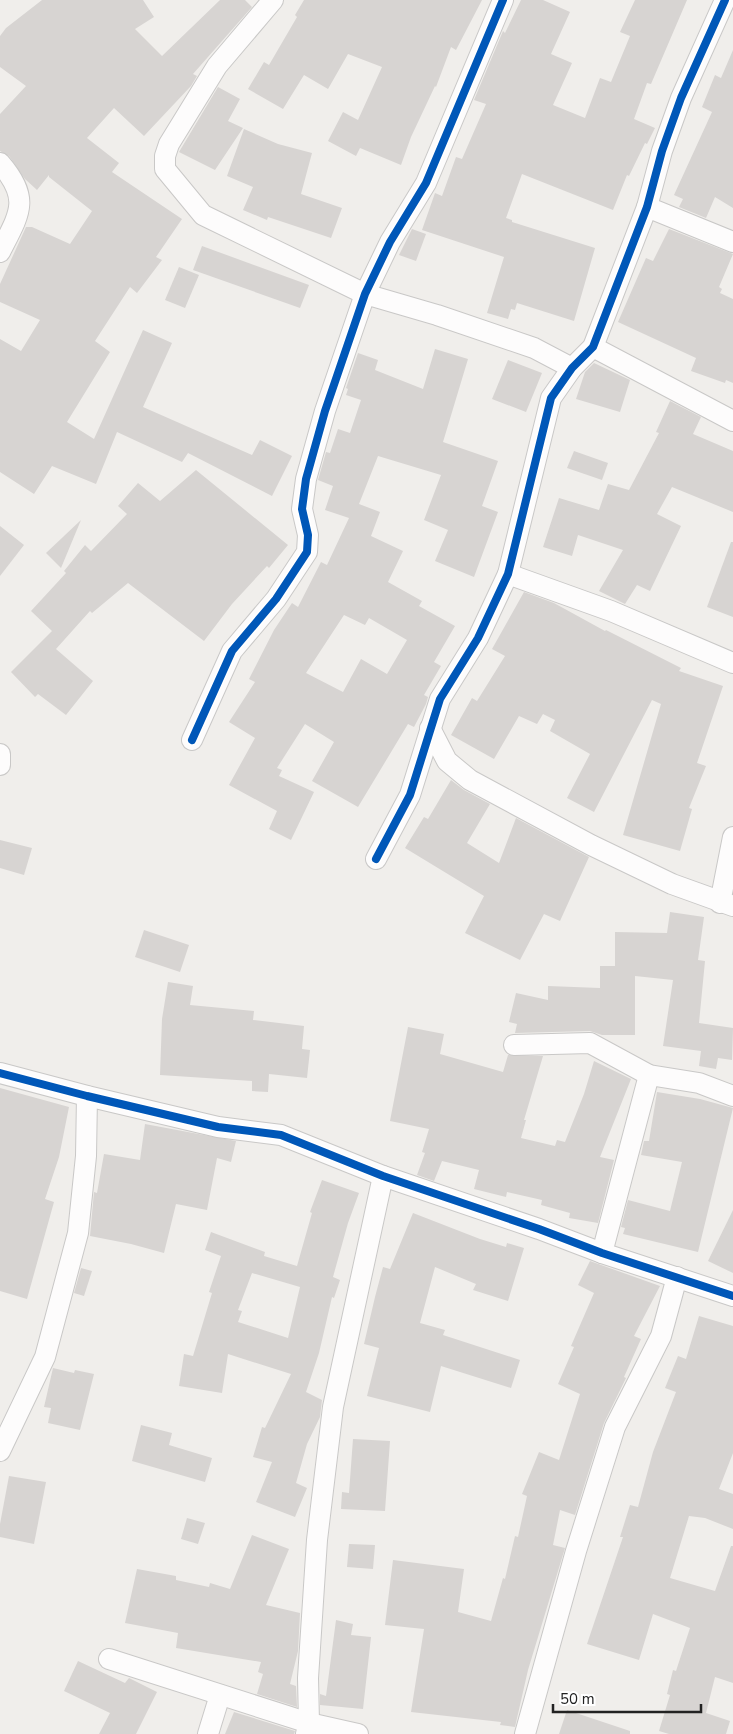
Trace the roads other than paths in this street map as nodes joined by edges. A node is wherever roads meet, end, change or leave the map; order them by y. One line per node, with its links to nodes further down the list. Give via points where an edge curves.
1 (273, 0): 8 (street, via 217,66 169,144 165,169 203,215)
2 (503, 0): 8 (street, via 426,183 390,242)
3 (726, 7): 5 (street, via 662,151)
4 (0, 163): 7 (street, via 14,179 20,194 16,221)
5 (646, 207): 6 (street); 9 (street)
6 (733, 242)
7 (0, 252)
8 (365, 294): 10 (street, via 534,348); 15 (street, via 325,411 306,479 302,509 308,535 307,552 276,598 232,651)
9 (593, 347): 10 (street); 11 (street)
10 (572, 368): 12 (street, via 551,398)
11 (733, 420)
12 (508, 574): 13 (street, via 611,611); 14 (street, via 478,638 440,698)
13 (733, 663)
14 (430, 728): 19 (street, via 410,795); 20 (street, via 447,761 470,780 591,846 672,884)
15 (192, 740)
16 (0, 754): 17 (street)
17 (0, 765)
18 (733, 837): 20 (street)
19 (376, 859)
20 (726, 904)
21 (514, 1045): 23 (street, via 590,1043)
22 (0, 1073): 24 (street)
23 (649, 1075): 25 (street, via 699,1083); 27 (street)
24 (87, 1096): 26 (street, via 218,1126 281,1135); 30 (street, via 86,1156 78,1233 45,1358)
25 (733, 1096)
26 (383, 1176): 27 (street); 33 (street, via 333,1407 317,1540)
27 (602, 1253): 28 (street)
28 (677, 1278): 29 (street); 36 (street, via 661,1336 615,1427 576,1551)
29 (733, 1296)
30 (0, 1451)
31 (109, 1659): 32 (street)
32 (220, 1695): 33 (street); 34 (street)
33 (308, 1728): 35 (street)
34 (208, 1734)
35 (358, 1734)
36 (525, 1734)

